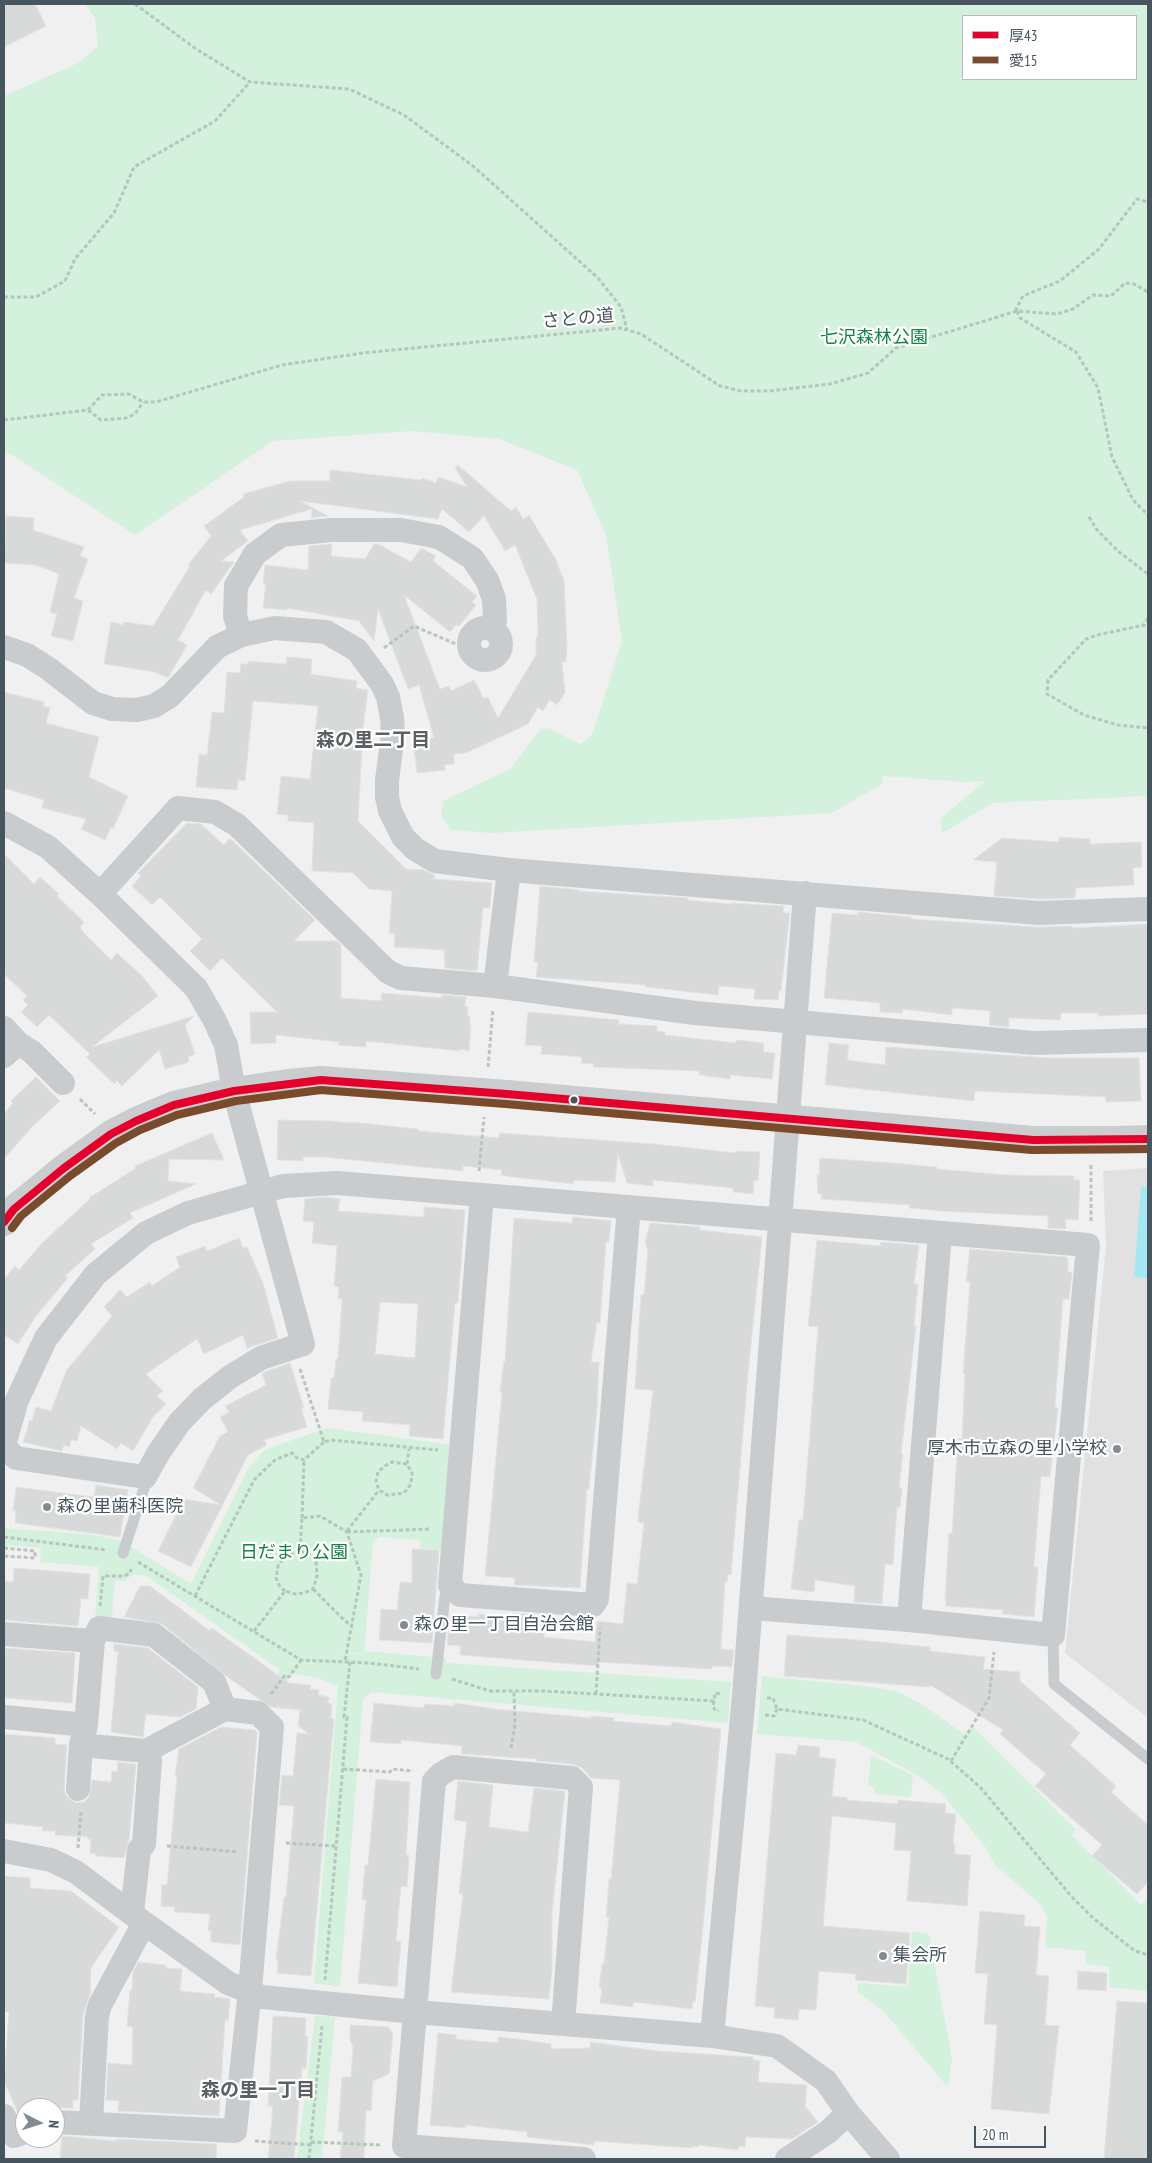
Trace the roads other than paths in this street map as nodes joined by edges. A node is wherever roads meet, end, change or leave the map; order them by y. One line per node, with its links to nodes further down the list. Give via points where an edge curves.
1 (241, 635): 2 (street, via 217,647 170,696 154,706 137,710 112,709 94,703 27,655); 3 (street, via 235,616 236,586 255,554 281,534 401,530 439,537 472,558 487,580 494,599 495,621 472,633); 5 (street, via 275,628 326,632 357,650 388,697 393,734 387,797 403,837 435,861)
2 (4, 647)
3 (467, 656)
4 (4, 823): 7 (street, via 48,847)
5 (509, 870): 6 (street); 9 (street)
6 (805, 893): 8 (street, via 1039,912); 10 (street)
7 (100, 894): 9 (street, via 178,808 215,812 236,825 388,972 401,978); 14 (street, via 196,988 226,1045)
8 (1148, 909)
9 (495, 986): 10 (street, via 695,1013)
10 (796, 1022): 11 (street, via 1034,1043); 15 (street)
11 (1148, 1040)
12 (9, 1043): 13 (street, via 32,1052)
13 (64, 1083)
14 (234, 1091): 15 (street, via 321,1080); 17 (street); 21 (street, via 174,1105 111,1134 14,1209)
15 (788, 1118): 16 (street, via 1033,1140); 20 (street)
16 (1148, 1139)
17 (261, 1191): 18 (street, via 337,1183); 23 (street, via 188,1213 146,1233 96,1274 46,1338 17,1400); 24 (street, via 303,1344 261,1358 202,1399 178,1423)
18 (480, 1195): 19 (street); 26 (street)
19 (629, 1207): 20 (street); 26 (street, via 595,1602 460,1595)
20 (780, 1218): 22 (street); 27 (street)
21 (4, 1222)
22 (940, 1233): 28 (street); 31 (street, via 1088,1246)
23 (4, 1446): 24 (street, via 16,1458)
24 (145, 1477): 25 (lane)
25 (126, 1555)
26 (450, 1585): 32 (lane, via 445,1596)
27 (750, 1608): 28 (street); 44 (street)
28 (909, 1620): 31 (street)
29 (4, 1634): 30 (street)
30 (96, 1635): 33 (street, via 154,1635 214,1682); 35 (street)
31 (1053, 1635): 37 (lane, via 1054,1684)
32 (436, 1674)
33 (225, 1709): 36 (street); 41 (street, via 258,1713 272,1727)
34 (4, 1717): 35 (street)
35 (83, 1735): 36 (street); 38 (street)
36 (146, 1751): 40 (street, via 150,1761 144,1844 139,1850)
37 (1148, 1760)
38 (78, 1790)
39 (4, 1851): 40 (street, via 51,1860 76,1872)
40 (138, 1918): 41 (street, via 228,1982); 48 (street, via 97,2016)
41 (250, 1990): 42 (street, via 262,1997); 48 (street, via 235,2131)
42 (415, 2012): 43 (street); 43 (street, via 434,1781 453,1767 510,1771 572,1778 581,1787); 50 (street, via 404,2146)
43 (563, 2024): 44 (street)
44 (712, 2036): 45 (street, via 777,2046 826,2081)
45 (848, 2113): 51 (street, via 828,2132); 52 (street)
46 (4, 2116): 49 (street)
47 (65, 2122): 48 (street)
48 (91, 2122)
49 (15, 2136)
50 (584, 2159)
51 (786, 2159)
52 (888, 2159)

